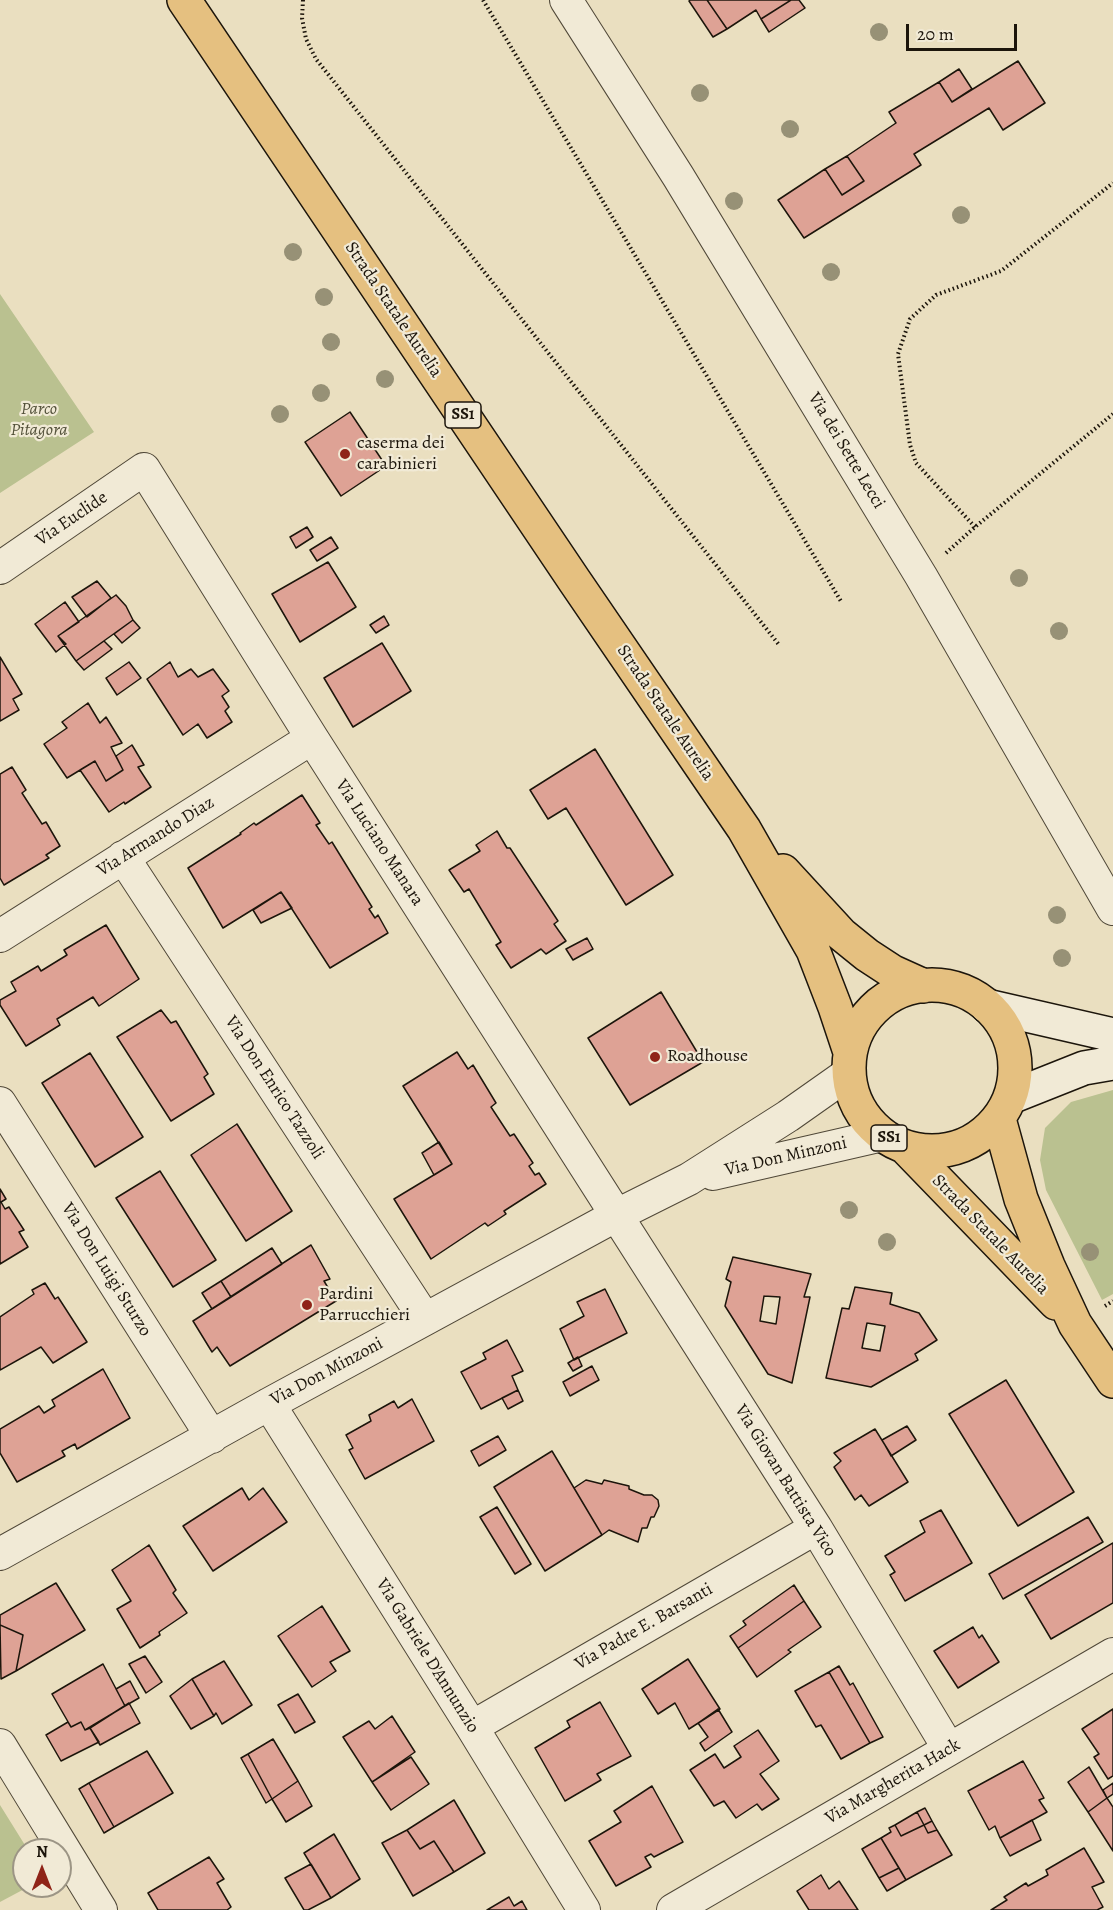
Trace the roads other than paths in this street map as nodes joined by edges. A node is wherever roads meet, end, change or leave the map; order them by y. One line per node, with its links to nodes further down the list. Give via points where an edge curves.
1 (184, 0): 6 (main road, Strada Statale Aurelia / SS1)
2 (566, 0): 8 (street, Via dei Sette Lecci, via 678,176 921,576)
3 (144, 469): 4 (street, Via Euclide); 5 (street, Via Luciano Manara)
4 (0, 568)
5 (312, 738): 7 (street, Via Armando Diaz); 19 (street, Via Luciano Manara)
6 (744, 829): 10 (main road, Strada Statale Aurelia / SS1, via 841,934 893,972); 13 (main road, Strada Statale Aurelia / SS1, via 813,950 835,1007)
7 (123, 857): 9 (street, Via Armando Diaz); 21 (street, Via Don Enrico Tazzoli)
8 (1113, 909)
9 (0, 936)
10 (924, 986): 11 (main road, SS1, via 964,991); 13 (main road, SS1, via 906,989 876,1007 856,1035)
11 (987, 1006): 12 (street); 16 (main road, SS1, via 1008,1032 1016,1065)
12 (1113, 1035)
13 (850, 1063): 17 (main road, SS1, via 852,1091 859,1108 870,1123); 18 (street, Via Don Minzoni, via 788,1116)
14 (1113, 1063): 16 (street, via 1084,1068)
15 (0, 1102): 24 (street, Via Don Luigi Sturzo)
16 (1005, 1108): 17 (main road, SS1, via 987,1131 956,1148 922,1151); 20 (main road, Strada Statale Aurelia / SS1, via 1021,1198 1048,1266)
17 (894, 1141): 18 (street, Via Don Minzoni); 20 (main road, Strada Statale Aurelia / SS1)
18 (689, 1179): 19 (street, Via Don Minzoni)
19 (617, 1215): 21 (street, Via Don Minzoni); 25 (street, Via Giovan Battista Vico)
20 (1086, 1318): 22 (main road, Strada Statale Aurelia / SS1)
21 (425, 1319): 23 (street, Via Don Minzoni)
22 (1113, 1381)
23 (269, 1404): 24 (street, Via Don Minzoni); 28 (street, Via Gabriele D'Annunzio)
24 (212, 1437): 26 (street, Via Don Minzoni)
25 (816, 1528): 28 (street, Via Padre E. Barsanti); 30 (street, Via Giovan Battista Vico)
26 (0, 1554)
27 (1113, 1654): 30 (street, Via Margherita Hack)
28 (472, 1727): 32 (street, Via Gabriele D'Annunzio)
29 (0, 1745): 31 (street)
30 (949, 1749): 33 (street, Via Margherita Hack)
31 (101, 1910)
32 (584, 1910)
33 (673, 1910)

